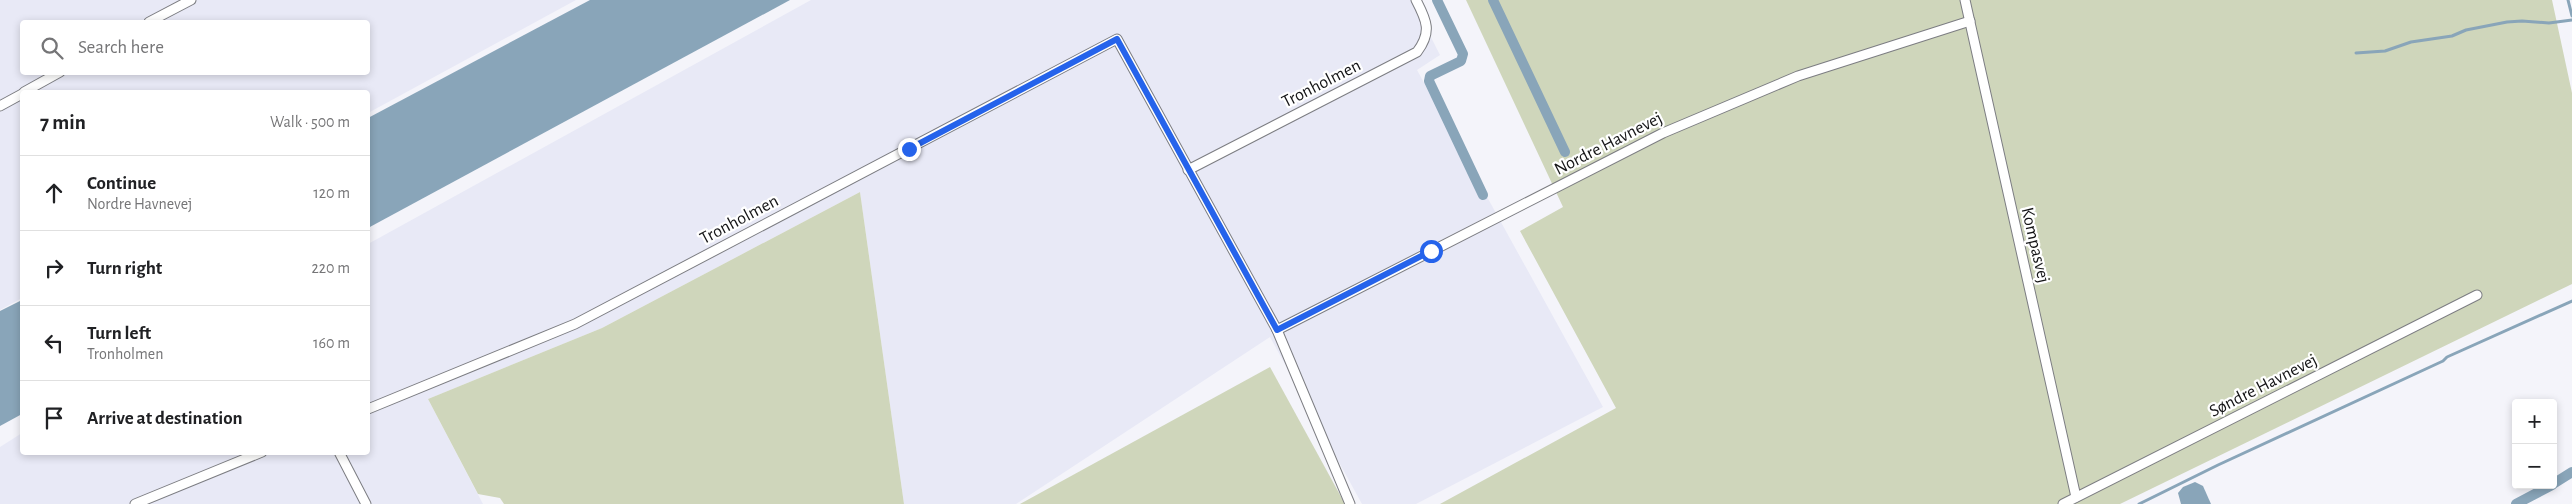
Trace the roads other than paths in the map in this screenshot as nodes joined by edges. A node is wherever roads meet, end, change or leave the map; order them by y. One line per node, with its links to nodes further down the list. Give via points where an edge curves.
1 (191, 0): 4 (street)
2 (1416, 0): 10 (street, Tronholmen, via 1426,21 1426,40 1417,52)
3 (1965, 0): 5 (street, Kompasvej)
4 (153, 20)
5 (1970, 21): 12 (street, Nordre Havnevej, via 1798,76 1663,132); 16 (street, Kompasvej)
6 (55, 75): 7 (street)
7 (28, 90)
8 (20, 95): 9 (street)
9 (0, 106)
10 (1188, 170): 12 (street); 13 (street, Tronholmen, via 1117,39 575,324)
11 (2477, 296): 16 (street, Søndre Havnevej)
12 (1277, 330): 19 (street)
13 (370, 409)
14 (255, 455): 17 (street)
15 (341, 455): 18 (street)
16 (2076, 498): 20 (street, Søndre Havnevej)
17 (135, 504)
18 (366, 504)
19 (1350, 504)
20 (2063, 504)

